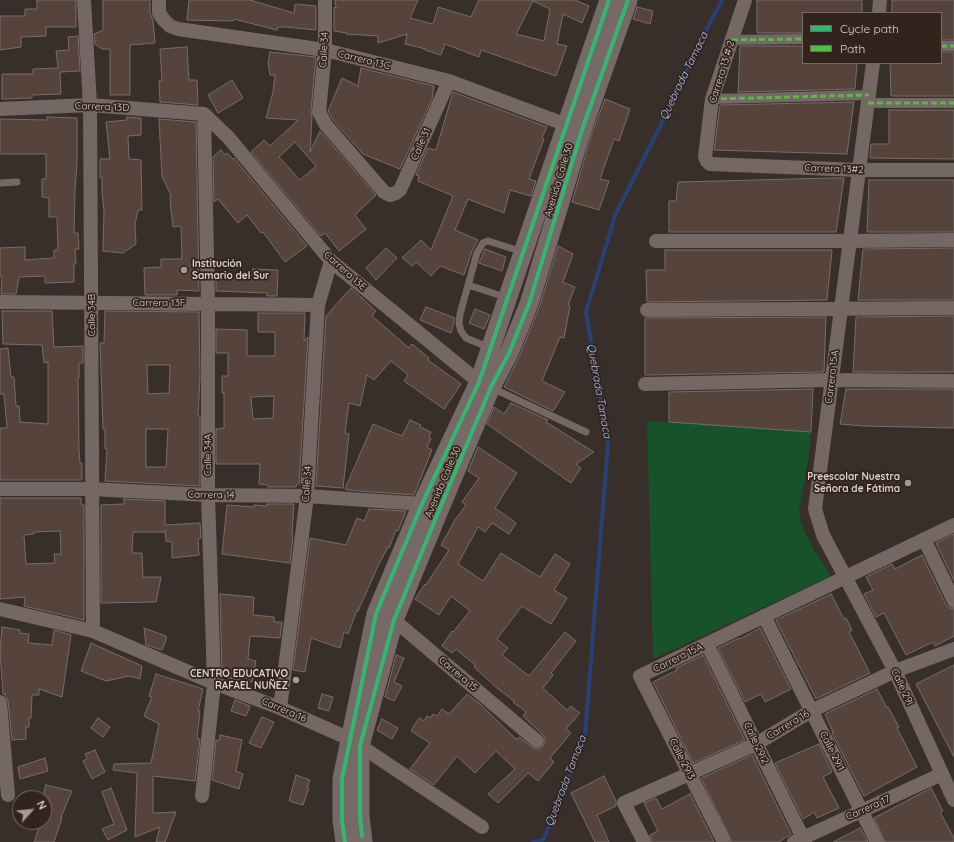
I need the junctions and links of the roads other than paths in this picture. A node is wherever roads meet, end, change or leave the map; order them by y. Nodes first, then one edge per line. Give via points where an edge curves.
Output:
1 (84, 0) edge
2 (325, 0) edge
3 (628, 0) edge
4 (745, 0) edge
5 (880, 0) edge
6 (605, 1) edge
7 (159, 6) edge
8 (879, 12) edge
9 (802, 39) edge
10 (732, 40) junction
11 (942, 46) edge
12 (954, 46) edge
13 (325, 50) junction
14 (873, 64) edge
15 (449, 81) junction
16 (712, 99) junction
17 (868, 99) junction
18 (954, 103) edge
19 (90, 105) junction
20 (0, 109) edge
21 (204, 114) junction
22 (567, 125) junction
23 (714, 164) joint
24 (858, 170) junction
25 (954, 170) edge
26 (17, 182) dead end
27 (0, 183) edge
28 (384, 192) joint
29 (954, 240) edge
30 (656, 241) dead end
31 (849, 241) junction
32 (524, 252) junction
33 (331, 261) junction
34 (468, 285) junction
35 (508, 298) junction
36 (0, 302) edge
37 (92, 303) junction
38 (208, 303) junction
39 (318, 305) junction
40 (954, 308) edge
41 (647, 310) dead end
42 (840, 310) junction
43 (490, 348) junction
44 (831, 380) junction
45 (954, 381) edge
46 (485, 384) junction
47 (645, 384) dead end
48 (586, 432) dead end
49 (0, 489) edge
50 (91, 490) junction
51 (208, 495) junction
52 (307, 496) junction
53 (422, 504) junction
54 (954, 524) edge
55 (924, 538) junction
56 (845, 577) junction
57 (954, 601) edge
58 (0, 609) edge
59 (376, 614) junction
60 (764, 616) junction
61 (394, 620) junction
62 (93, 631) junction
63 (707, 644) junction
64 (954, 649) edge
65 (894, 671) junction
66 (640, 676) joint
67 (214, 683) junction
68 (0, 702) edge
69 (280, 708) junction
70 (811, 710) junction
71 (537, 741) dead end
72 (355, 742) junction
73 (756, 744) junction
74 (689, 774) junction
75 (942, 774) junction
76 (8, 795) dead end
77 (202, 796) dead end
78 (954, 800) edge
79 (862, 811) junction
80 (482, 827) dead end
81 (800, 841) edge
82 (345, 842) edge
83 (363, 842) edge
84 (644, 842) edge
85 (724, 842) edge
86 (877, 842) edge

1 - 19 street, Calle 34B
2 - 13 street, Calle 34
3 - 46 main road, Avenida Calle 30 via 582,130 528,304 509,354
4 - 10 street, Carrera 13 # 2
5 - 8 street
6 - 22 main road, Avenida Calle 30
7 - 13 street, Carrera 13C via 170,26 178,29
9 - 10 street
10 - 16 street, Carrera 13 # 2
11 - 12 street
13 - 15 street, Carrera 13C
13 - 28 street, Calle 34 via 319,112 326,125
14 - 17 street
15 - 22 street, Carrera 13C
15 - 28 street, Calle 31 via 400,190 390,195
16 - 17 street
16 - 23 street, Carrera 13 # 2 via 705,157 710,164
17 - 18 street
17 - 24 street
19 - 20 street, Carrera 13D
19 - 21 street, Carrera 13D
19 - 37 street, Calle 34B
21 - 33 street, Carrera 13E via 228,137
21 - 38 street, Calle 34A
22 - 32 main road, Avenida Calle 30
23 - 24 street, Carrera 13#2
24 - 25 street, Carrera 13#2
24 - 31 street, Carrera 15A
26 - 27 lane
29 - 31 street
30 - 31 street
31 - 42 street, Carrera 15A
32 - 34 lane via 488,241 483,243 477,253
32 - 35 main road, Avenida Calle 30
33 - 39 street, Calle 34
33 - 46 street, Carrera 13E
34 - 35 lane
34 - 43 lane via 460,314 461,331 466,338
35 - 43 main road, Avenida Calle 30
36 - 37 street, Carrera 13F
37 - 38 street, Carrera 13F
37 - 50 street, Calle 34B
38 - 39 street, Carrera 13F
38 - 51 street, Calle 34A
39 - 52 street, Calle 34
40 - 42 street
41 - 42 street
42 - 44 street, Carrera 15A
43 - 46 main road, Avenida Calle 30
44 - 45 street
44 - 47 street
44 - 56 street, Carrera 15A via 815,509 823,535
46 - 48 lane
46 - 53 main road, Avenida Calle 30
46 - 61 main road, Avenida Calle 30 via 440,508
49 - 50 street, Carrera 14
50 - 51 street, Carrera 14
50 - 62 street, Calle 34B
51 - 52 street, Carrera 14
51 - 67 street, Calle 34A
52 - 53 street, Carrera 14
52 - 69 street, Calle 34
53 - 59 main road, Avenida Calle 30
54 - 55 street, Carrera 15A
55 - 56 street, Carrera 15A
55 - 57 street
56 - 60 street, Carrera 15A
56 - 65 street, Calle 29I
58 - 62 street, Carrera 16
59 - 61 street, Carrera 15
59 - 72 main road, Avenida Calle 30
60 - 63 street, Carrera 15A
60 - 70 street, Calle 29I1
61 - 71 street, Carrera 15
61 - 72 main road, Avenida Calle 30
62 - 67 street, Carrera 16
63 - 66 street, Carrera 15A
63 - 73 street, Calle 29I2
64 - 65 street, Carrera 16
65 - 70 street, Carrera 16
65 - 75 street, Calle 29I
66 - 74 street, Calle 29I3
67 - 69 street, Carrera 16
67 - 77 street, Calle 34A
68 - 76 street
69 - 72 street, Carrera 16
70 - 73 street, Carrera 16
70 - 79 street, Calle 29I1
72 - 80 street, Carrera 16
72 - 82 main road, Avenida Calle 30 via 342,779
72 - 83 main road, Avenida Calle 30
73 - 74 street, Carrera 16
73 - 81 street, Calle 29I2
74 - 84 street, Carrera 16 via 624,803
74 - 85 street, Calle 29I3
75 - 78 street, Calle 29I
75 - 79 street, Carrera 17
79 - 81 street, Carrera 17
79 - 86 street, Calle 29I1

